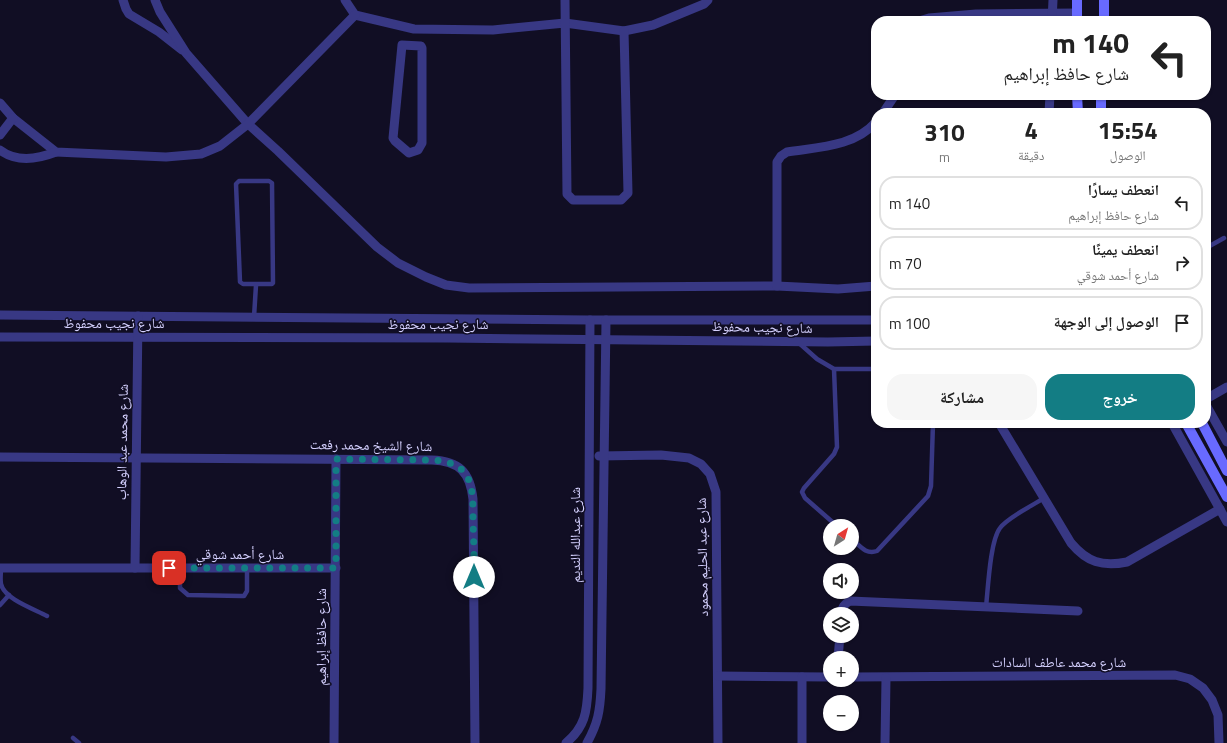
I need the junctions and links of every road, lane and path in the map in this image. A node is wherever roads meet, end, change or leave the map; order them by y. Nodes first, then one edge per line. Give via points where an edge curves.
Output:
1 (123, 0) edge
2 (155, 0) edge
3 (345, 0) edge
4 (565, 0) edge
5 (708, 0) edge
6 (1053, 0) edge
7 (1077, 0) edge
8 (1104, 0) edge
9 (355, 15) junction
10 (952, 16) edge
11 (1027, 16) edge
12 (1053, 16) edge
13 (1077, 16) edge
14 (1104, 16) edge
15 (565, 23) junction
16 (414, 29) junction
17 (624, 31) junction
18 (412, 45) junction
19 (186, 53) junction
20 (0, 103) edge
21 (13, 118) junction
22 (248, 124) junction
23 (871, 127) edge
24 (0, 136) edge
25 (0, 150) edge
26 (56, 152) junction
27 (1224, 238) dead end
28 (1211, 245) edge
29 (256, 285) junction
30 (777, 286) junction
31 (871, 286) edge
32 (0, 315) edge
33 (138, 316) junction
34 (254, 317) junction
35 (590, 320) junction
36 (606, 320) junction
37 (871, 320) edge
38 (0, 337) edge
39 (138, 337) junction
40 (590, 340) junction
41 (606, 340) junction
42 (798, 341) junction
43 (871, 341) edge
44 (834, 369) junction
45 (871, 369) edge
46 (1227, 387) edge
47 (1211, 395) edge
48 (1211, 414) edge
49 (933, 428) edge
50 (1001, 428) edge
51 (1175, 428) edge
52 (1189, 428) edge
53 (1205, 428) edge
54 (1227, 442) edge
55 (590, 456) junction
56 (604, 456) junction
57 (0, 457) edge
58 (136, 457) junction
59 (336, 459) junction
60 (1227, 471) edge
61 (1227, 497) edge
62 (1044, 498) junction
63 (1220, 509) junction
64 (829, 519) edge
65 (1227, 522) edge
66 (859, 545) edge
67 (0, 568) edge
68 (135, 568) junction
69 (180, 568) junction
70 (247, 568) junction
71 (336, 568) junction
72 (8, 595) junction
73 (0, 606) edge
74 (843, 607) edge
75 (986, 607) junction
76 (1078, 612) dead end
77 (46, 616) dead end
78 (718, 676) junction
79 (802, 677) junction
80 (823, 677) edge
81 (859, 677) edge
82 (886, 678) junction
83 (73, 738) dead end
84 (79, 743) edge
85 (334, 743) edge
86 (475, 743) edge
87 (566, 743) edge
88 (588, 743) edge
89 (718, 743) edge
90 (802, 743) edge
91 (885, 743) edge
92 (1219, 743) edge

1 - 19 street via 130,14
2 - 19 street
3 - 9 street
4 - 15 street
5 - 17 street via 653,25
6 - 12 street
7 - 13 street
8 - 14 street
9 - 16 street
9 - 22 street
10 - 11 street
15 - 16 street via 493,30
15 - 17 street
15 - 17 street via 567,194 576,201 621,200 628,193
16 - 18 street
18 - 18 street via 401,47 393,138 409,153 418,150 422,142 422,48
19 - 22 street
20 - 21 street
21 - 24 street
21 - 26 street
22 - 26 street via 220,146 202,154 166,157
22 - 30 street via 377,247 398,263 446,285 469,288
23 - 30 street via 837,145 787,152 777,162
25 - 26 street via 21,159
27 - 28 lane
29 - 29 lane via 273,283 272,183 239,181 236,184 240,282
29 - 34 lane
30 - 31 street via 838,289
32 - 33 street, شارع نجيب محفوظ
33 - 34 street, شارع نجيب محفوظ
33 - 39 street, شارع محمد عبد الوهاب
34 - 35 street, شارع نجيب محفوظ
35 - 36 street, شارع نجيب محفوظ
35 - 40 street, شارع عبدالله النديم
36 - 37 street, شارع نجيب محفوظ
36 - 41 street, شارع عبدالله النديم
38 - 39 street, شارع نجيب محفوظ
39 - 40 street, شارع نجيب محفوظ
39 - 58 street, شارع محمد عبد الوهاب
40 - 41 street, شارع نجيب محفوظ
40 - 55 street, شارع عبدالله النديم
41 - 42 street, شارع نجيب محفوظ
41 - 56 street, شارع عبدالله النديم
42 - 43 street, شارع نجيب محفوظ
42 - 44 lane via 806,351
44 - 45 lane
44 - 64 lane via 837,446 834,454 802,492 805,498
46 - 47 street
48 - 54 street
49 - 66 lane via 931,486 926,500 877,551 866,551
50 - 62 street
51 - 63 street
52 - 61 street
53 - 60 street
55 - 56 street, شارع عبد الحليم محمود
55 - 87 street, شارع عبدالله النديم via 587,705 584,722 575,736
56 - 78 street, شارع عبد الحليم محمود via 661,455 689,458 701,464 710,474 716,492
56 - 88 street, شارع عبدالله النديم via 600,709 596,727
57 - 58 street, شارع الشيخ محمد رفعت
58 - 59 street, شارع الشيخ محمد رفعت
58 - 68 street, شارع محمد عبد الوهاب
59 - 71 street, شارع حافظ إبراهيم
59 - 86 street, شارع الشيخ محمد رفعت via 445,461 457,465 466,474 472,486
62 - 63 street via 1071,543 1090,560 1102,564 1127,562
62 - 75 lane via 1000,528 994,540
63 - 65 street
67 - 68 street, شارع أحمد شوقي
67 - 72 lane via 1,585
68 - 69 street, شارع أحمد شوقي
69 - 70 street, شارع أحمد شوقي
69 - 70 lane via 180,588 188,595 241,596 247,591
70 - 71 street, شارع أحمد شوقي
71 - 85 street, شارع حافظ إبراهيم
72 - 73 lane
72 - 77 lane
74 - 75 street via 850,601
75 - 76 street
78 - 79 street
78 - 89 street, شارع عبد الحليم محمود
79 - 80 street
79 - 90 street
81 - 82 street, شارع محمد عاطف السادات
82 - 91 street
82 - 92 street, شارع محمد عاطف السادات via 1175,675 1190,679 1203,688 1212,700 1218,715
83 - 84 lane

